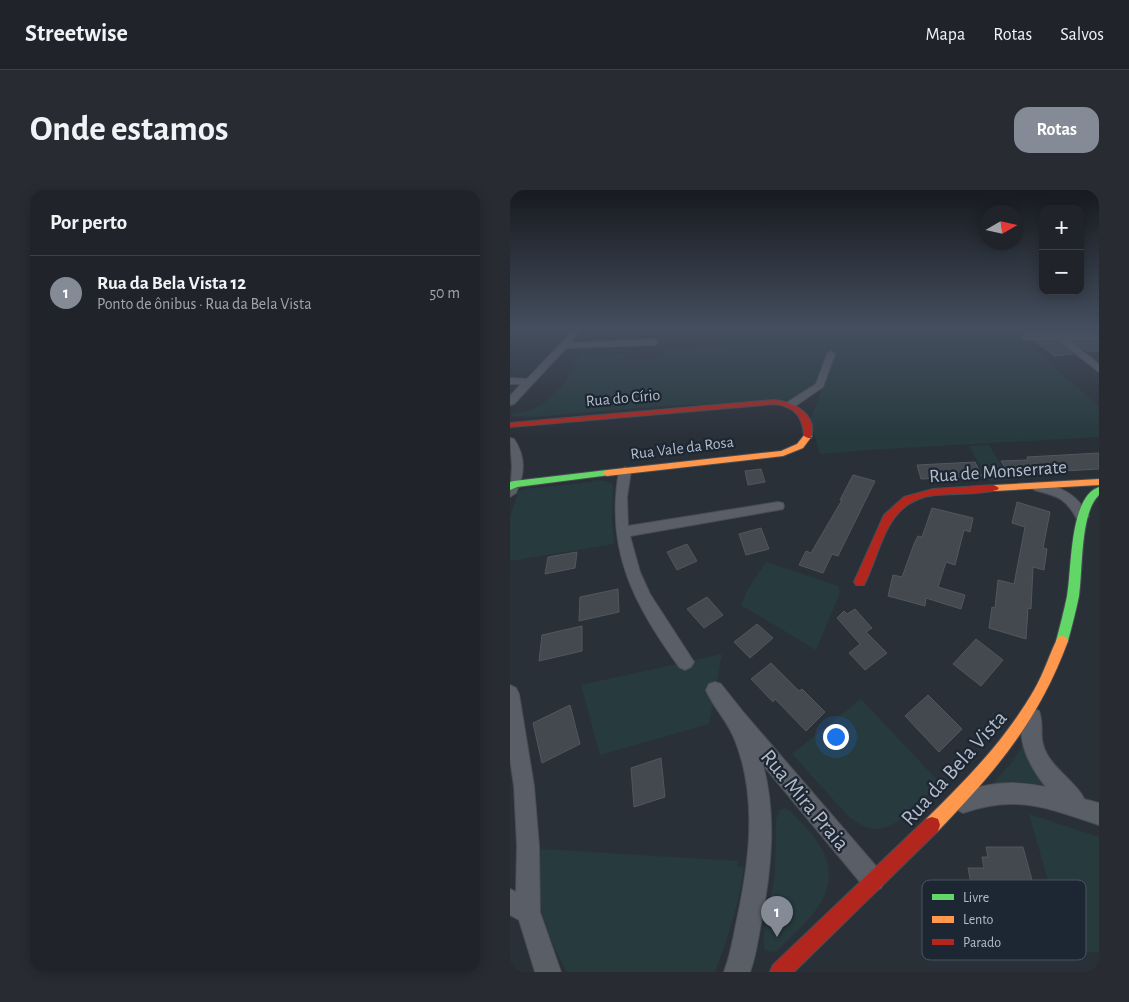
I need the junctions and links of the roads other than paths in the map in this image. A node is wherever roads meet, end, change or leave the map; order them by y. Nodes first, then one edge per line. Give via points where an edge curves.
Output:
1 (546, 364) edge
2 (828, 364) edge
3 (510, 381) edge
4 (530, 382) junction
5 (510, 402) edge
6 (790, 405) junction
7 (510, 426) edge
8 (510, 441) edge
9 (625, 471) junction
10 (1099, 482) edge
11 (1034, 486) junction
12 (512, 488) edge
13 (1099, 490) edge
14 (778, 506) dead end
15 (1082, 516) junction
16 (623, 532) junction
17 (860, 582) dead end
18 (685, 662) dead end
19 (715, 690) dead end
20 (510, 694) edge
21 (1036, 703) junction
22 (737, 720) junction
23 (1097, 814) edge
24 (941, 816) junction
25 (873, 880) junction
26 (519, 906) edge
27 (548, 972) edge
28 (737, 972) edge
29 (780, 972) edge

1 - 4 street
2 - 6 street via 820,385
3 - 4 street
4 - 5 street
6 - 7 street, Rua do Círio via 760,402
6 - 9 street, Rua Vale da Rosa via 798,408 805,417 809,430 809,438 793,450
8 - 12 street via 519,460
9 - 12 street, Rua Vale da Rosa
9 - 16 street via 621,499
10 - 11 street, Rua de Monserrate
11 - 15 street via 1066,495
11 - 17 street, Rua de Monserrate via 933,492 907,499 889,515
13 - 15 street via 1088,500
14 - 16 street
15 - 21 street, Rua da Bela Vista via 1064,636 1053,669
16 - 18 street via 636,584
19 - 22 street, Rua Mira Praia
20 - 26 street via 524,786 528,846
21 - 23 street via 1031,735 1042,765 1061,790
21 - 24 street, Rua da Bela Vista via 1008,744
22 - 25 street, Rua Mira Praia
22 - 28 street, Rua Mira Praia via 749,745 757,775 761,818 752,911
23 - 24 street via 1060,800 1022,792 972,798
24 - 25 street, Rua da Bela Vista
25 - 29 street, Rua da Bela Vista
26 - 27 street

